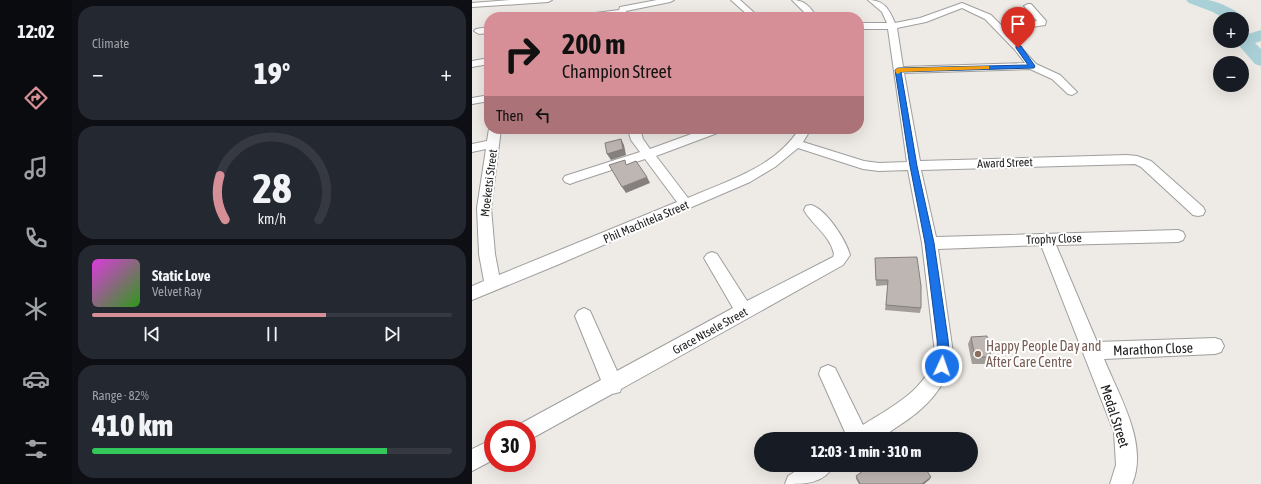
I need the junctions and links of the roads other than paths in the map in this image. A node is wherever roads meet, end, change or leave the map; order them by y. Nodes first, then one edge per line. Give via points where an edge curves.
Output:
1 (548, 0) edge
2 (623, 0) edge
3 (670, 0) edge
4 (735, 0) edge
5 (796, 0) edge
6 (872, 0) edge
7 (964, 3) edge
8 (472, 6) edge
9 (1028, 6) dead end
10 (623, 12) edge
11 (627, 12) edge
12 (749, 12) edge
13 (809, 12) edge
14 (864, 26) edge
15 (892, 26) junction
16 (999, 29) junction
17 (484, 30) edge
18 (479, 31) dead end
19 (484, 62) edge
20 (472, 64) edge
21 (1032, 66) junction
22 (898, 70) junction
23 (1072, 92) dead end
24 (484, 99) edge
25 (472, 101) edge
26 (635, 134) edge
27 (702, 134) edge
28 (801, 134) edge
29 (494, 136) edge
30 (795, 143) junction
31 (472, 148) edge
32 (648, 154) junction
33 (914, 166) junction
34 (570, 179) dead end
35 (686, 205) junction
36 (478, 210) edge
37 (811, 210) dead end
38 (1198, 211) dead end
39 (1178, 236) dead end
40 (1046, 238) junction
41 (930, 243) junction
42 (712, 258) dead end
43 (493, 284) junction
44 (472, 293) edge
45 (744, 312) junction
46 (584, 316) dead end
47 (1215, 346) dead end
48 (1091, 351) junction
49 (828, 374) dead end
50 (613, 385) junction
51 (536, 426) edge
52 (857, 432) edge
53 (870, 432) edge
54 (484, 454) edge
55 (472, 460) edge
56 (813, 472) edge
57 (796, 484) edge
58 (1121, 484) edge

1 - 8 street via 527,6
2 - 10 street
3 - 11 street
4 - 12 street
5 - 13 street
6 - 15 street via 886,11
7 - 15 street via 920,21
7 - 16 street via 988,17
9 - 16 street via 1042,23
14 - 15 street
15 - 22 street
16 - 21 street
17 - 18 street
19 - 20 street
21 - 22 street
21 - 23 street via 1056,77
22 - 33 street
24 - 25 street
26 - 32 street
27 - 32 street
28 - 30 street, Phil Machitela Street
29 - 31 street
29 - 36 street, Moeketsi Street
30 - 33 street, Award Street via 871,167
30 - 35 street, Phil Machitela Street via 757,173
32 - 34 street
32 - 35 street
33 - 38 street, Award Street via 1137,160 1146,164
33 - 41 street
35 - 43 street, Phil Machitela Street
36 - 43 street, Moeketsi Street
37 - 45 street, Grace Ntsele Street via 837,240 842,255 827,268
39 - 40 street, Trophy Close
40 - 41 street, Trophy Close
40 - 48 street, Medal Street
41 - 53 street via 944,353 942,366 928,389
42 - 45 street
43 - 44 street, Phil Machitela Street
45 - 50 street, Grace Ntsele Street
46 - 50 street
47 - 48 street, Marathon Close
48 - 58 street, Medal Street via 1124,432 1128,456 1126,474
49 - 52 street
50 - 51 street, Grace Ntsele Street
54 - 55 street
56 - 57 street

